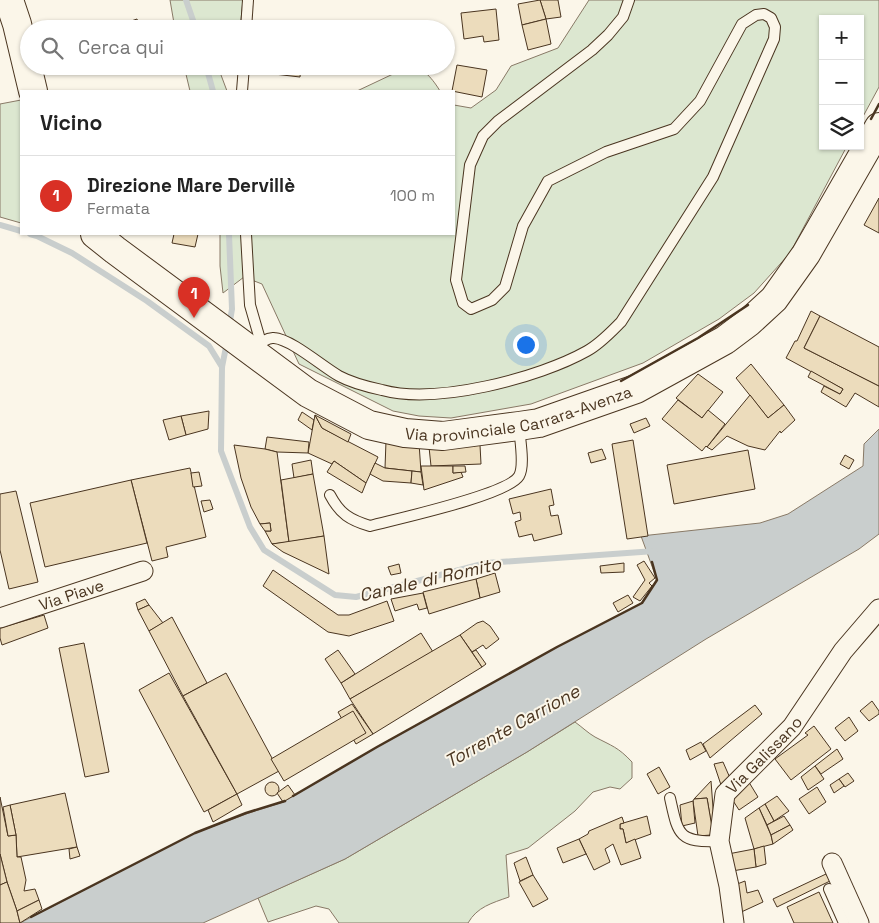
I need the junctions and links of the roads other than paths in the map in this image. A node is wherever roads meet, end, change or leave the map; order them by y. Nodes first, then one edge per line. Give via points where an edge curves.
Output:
1 (9, 0) edge
2 (248, 0) edge
3 (628, 0) edge
4 (247, 20) edge
5 (20, 37) edge
6 (29, 75) edge
7 (243, 75) edge
8 (33, 90) edge
9 (242, 90) edge
10 (879, 127) edge
11 (96, 235) edge
12 (246, 235) edge
13 (252, 347) junction
14 (519, 426) junction
15 (330, 495) dead end
16 (143, 571) dead end
17 (879, 609) edge
18 (0, 618) edge
19 (670, 798) dead end
20 (719, 841) junction
21 (832, 863) dead end
22 (829, 889) dead end
23 (734, 923) edge
24 (844, 923) edge
25 (859, 923) edge

1 - 5 main road
2 - 4 lane
3 - 13 lane via 623,18 608,35 516,106 483,136 470,165 456,280 463,303 471,310 492,300 505,287 523,226 548,182 606,152 674,129 700,101 742,24 764,14 771,18 775,27 774,39 713,177 621,322 602,341 546,370 518,379 436,394 393,393 362,385 340,376 284,341 272,338
6 - 8 main road
7 - 9 lane
10 - 14 main road, Via provinciale Carrara-Avenza via 806,254 774,299 749,322 725,340 636,389
11 - 13 main road, Via provinciale Carrara-Avenza via 208,319
12 - 13 lane
13 - 14 main road, Via provinciale Carrara-Avenza via 308,393 369,425 405,433 443,436
14 - 15 lane via 522,467 518,477 506,487 482,496 370,526 354,522 340,511
16 - 18 street, Via Piave
17 - 20 street, Via Galissano via 843,651 792,727 725,794
19 - 20 lane via 680,833 704,842
20 - 23 street, Via Galissano
21 - 25 street
22 - 24 lane

